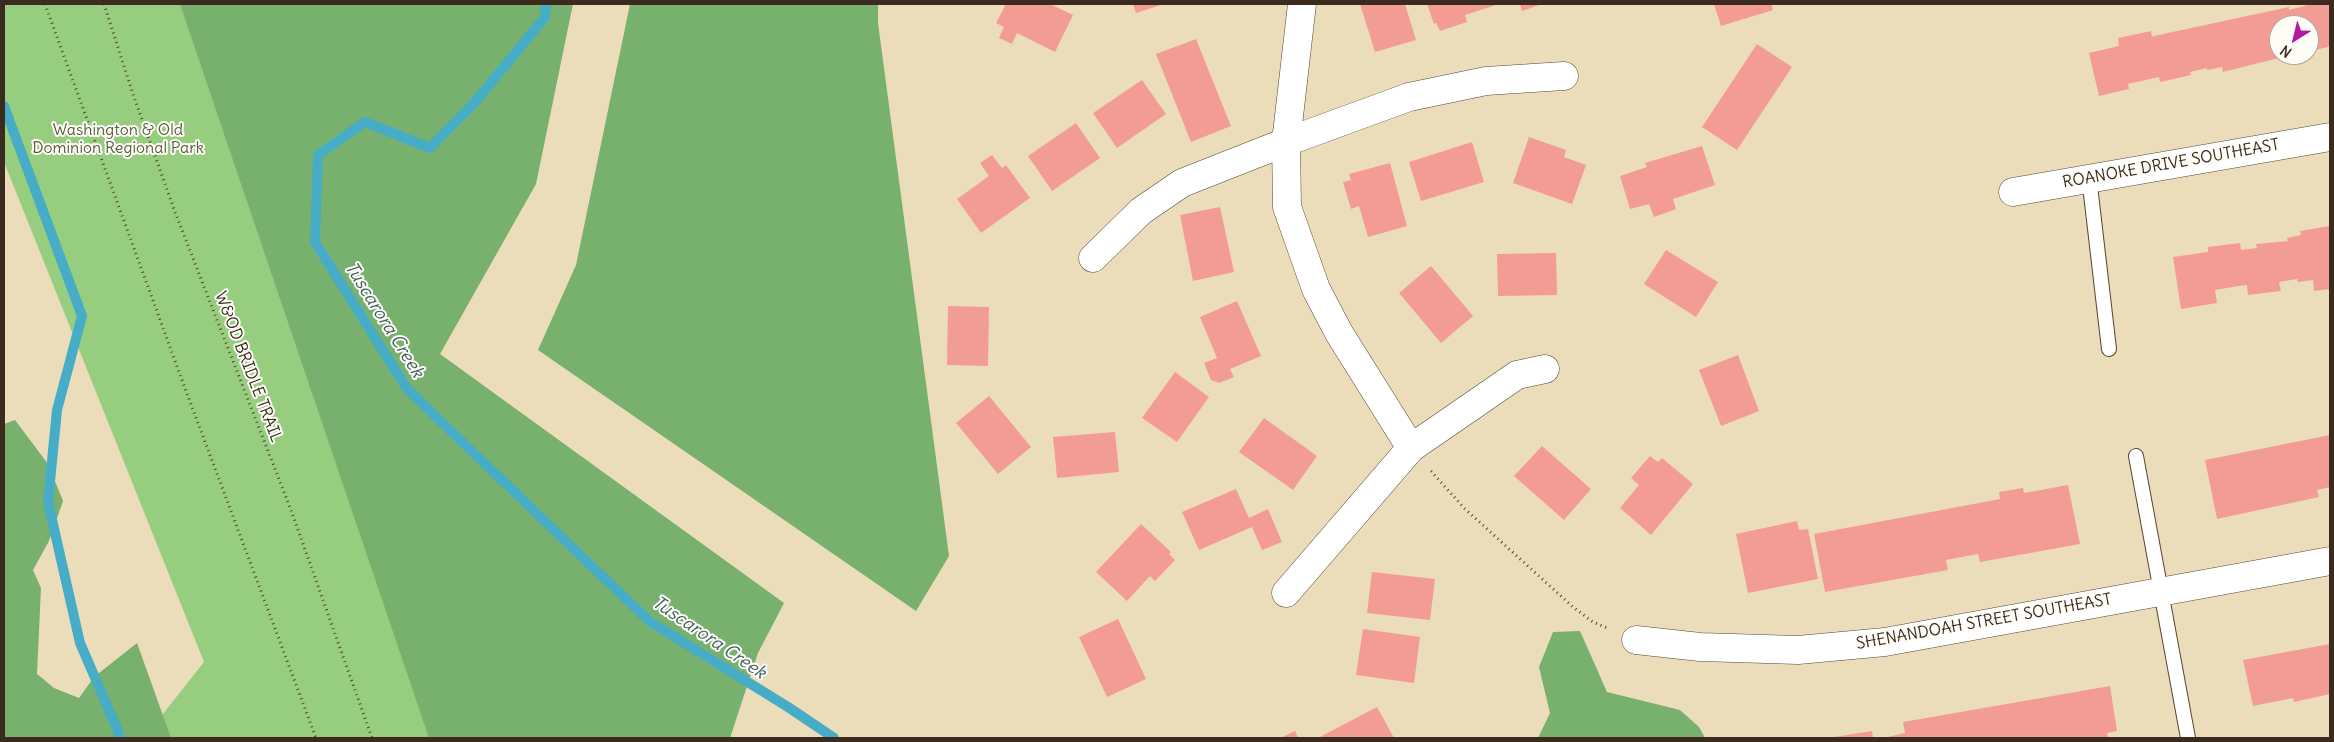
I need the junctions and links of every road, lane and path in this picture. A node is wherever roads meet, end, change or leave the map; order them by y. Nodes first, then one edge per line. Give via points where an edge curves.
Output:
1 (45, 4) edge
2 (104, 4) edge
3 (1302, 4) edge
4 (1564, 76) dead end
5 (2330, 137) edge
6 (1286, 142) junction
7 (2089, 178) junction
8 (2013, 192) dead end
9 (1093, 258) dead end
10 (2109, 349) dead end
11 (1545, 369) dead end
12 (1411, 448) junction
13 (2136, 456) dead end
14 (2330, 561) edge
15 (2162, 591) junction
16 (1286, 593) dead end
17 (1636, 640) joint
18 (316, 738) edge
19 (372, 738) edge
20 (2188, 738) edge

1 - 18 path
2 - 19 path, W&OD BRIDLE TRAIL via 176,212 290,510
3 - 6 street
4 - 6 street via 1486,81 1409,97
5 - 7 street, ROANOKE DRIVE SOUTHEAST
6 - 9 street via 1182,183 1141,211
6 - 12 street via 1287,208 1316,289 1339,333
7 - 8 street, ROANOKE DRIVE SOUTHEAST
7 - 10 lane
11 - 12 street via 1517,375
12 - 16 street
12 - 17 path via 1464,508 1573,606 1593,622
13 - 15 lane
14 - 15 street, SHENANDOAH STREET SOUTHEAST
15 - 17 street, SHENANDOAH STREET SOUTHEAST via 1885,642 1808,650 1700,647
15 - 20 lane

